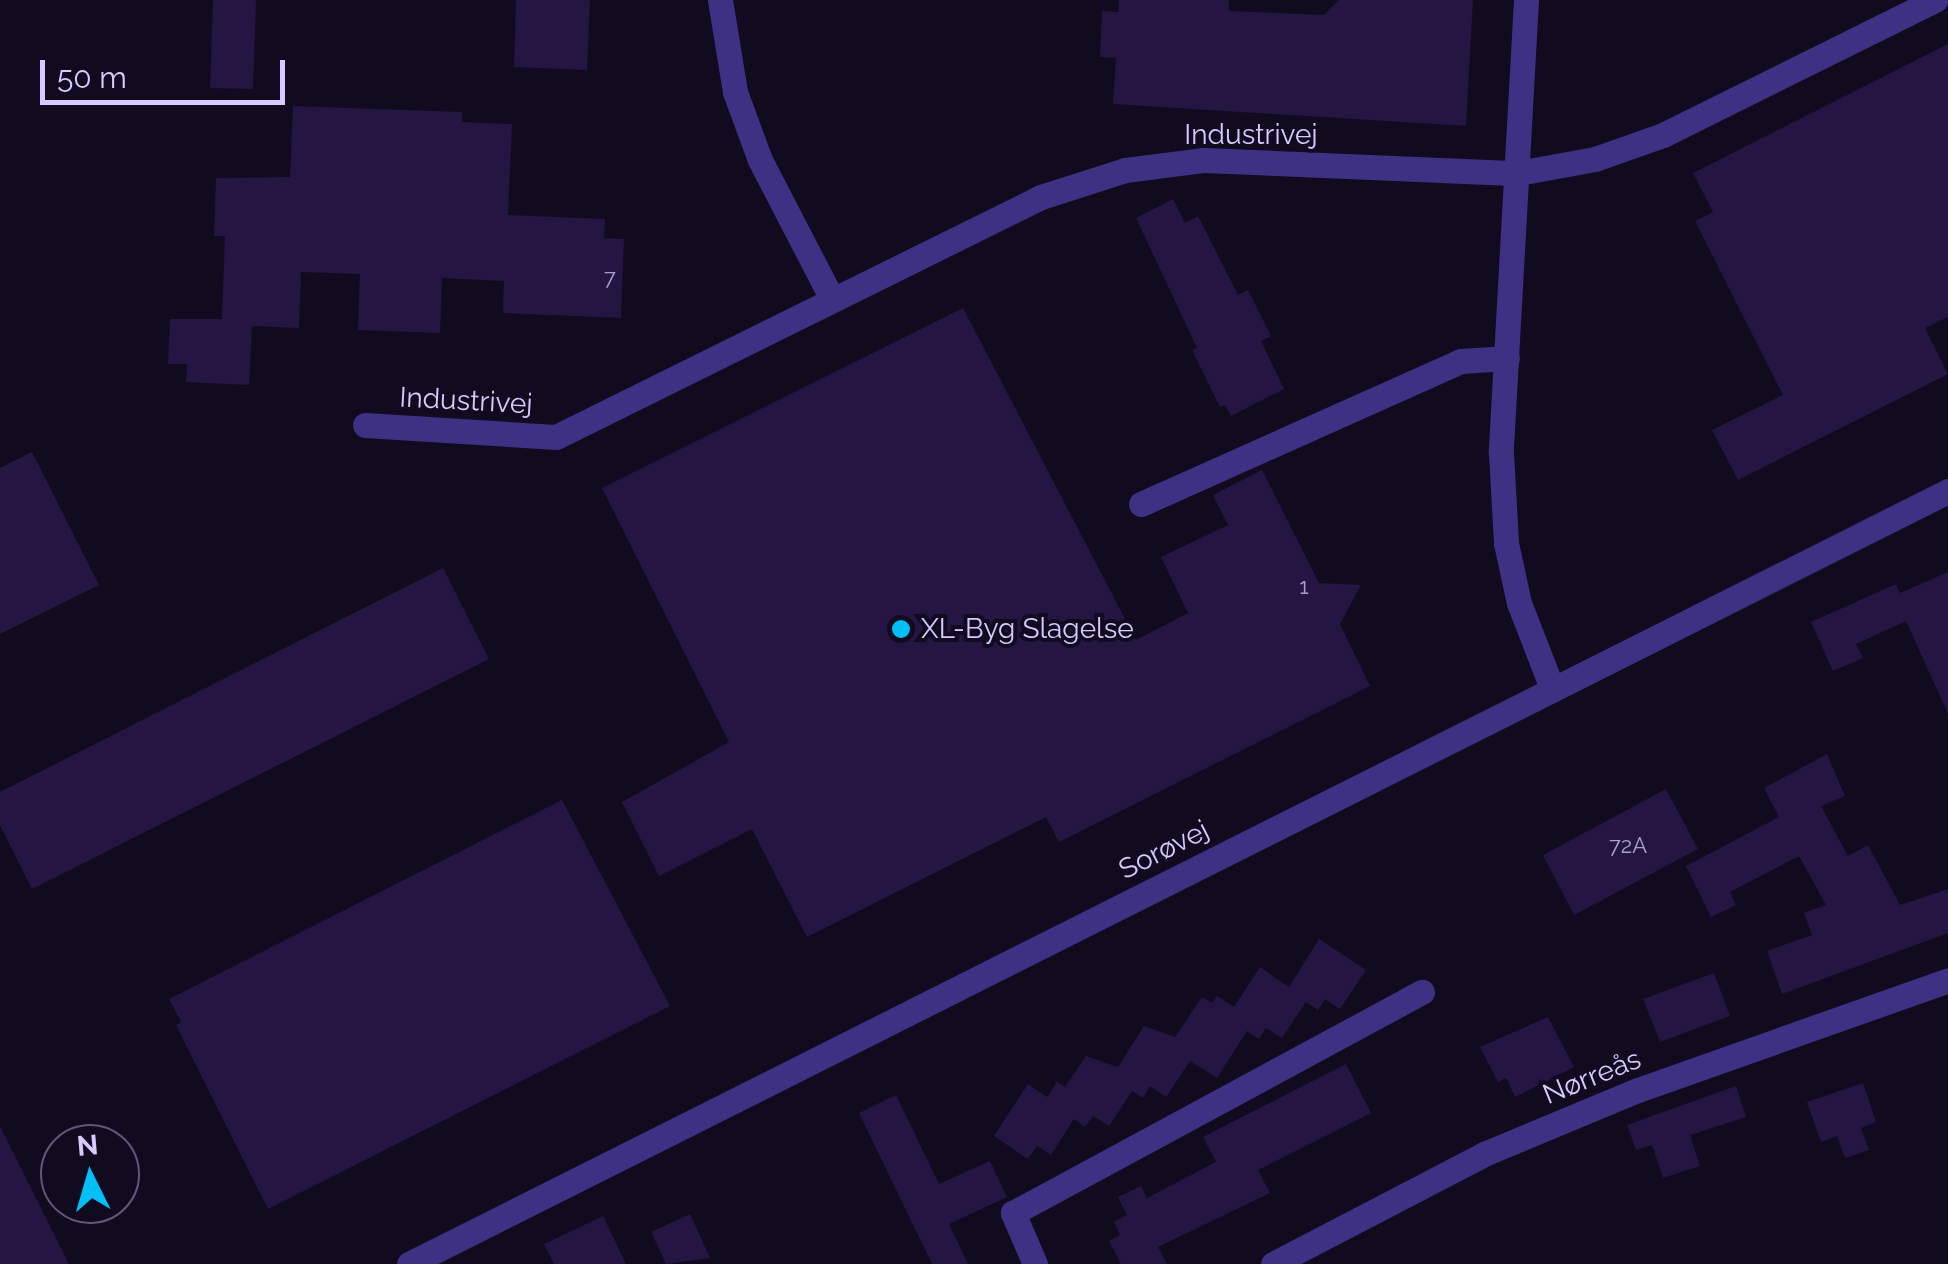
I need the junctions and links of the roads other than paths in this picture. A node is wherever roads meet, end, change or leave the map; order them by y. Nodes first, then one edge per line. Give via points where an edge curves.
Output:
1 (720, 0) edge
2 (1526, 0) edge
3 (1935, 0) edge
4 (1518, 174) junction
5 (831, 298) junction
6 (1507, 358) junction
7 (364, 425) dead end
8 (1948, 491) edge
9 (1141, 504) dead end
10 (1552, 688) junction
11 (1948, 980) edge
12 (1422, 992) dead end
13 (409, 1264) edge
14 (1036, 1264) edge
15 (1273, 1264) edge

1 - 5 street via 735,92 760,160
2 - 4 street
3 - 4 street, Industrivej via 1663,135 1595,159
4 - 5 street, Industrivej via 1204,160 1124,170 1041,197
4 - 6 street
5 - 7 street, Industrivej via 556,436
6 - 9 street via 1461,361
6 - 10 street via 1501,453 1506,543 1519,603
8 - 10 street, Sorøvej
10 - 13 street, Sorøvej
11 - 15 street, Nørreås via 1638,1090 1502,1147
12 - 14 street via 1014,1212

